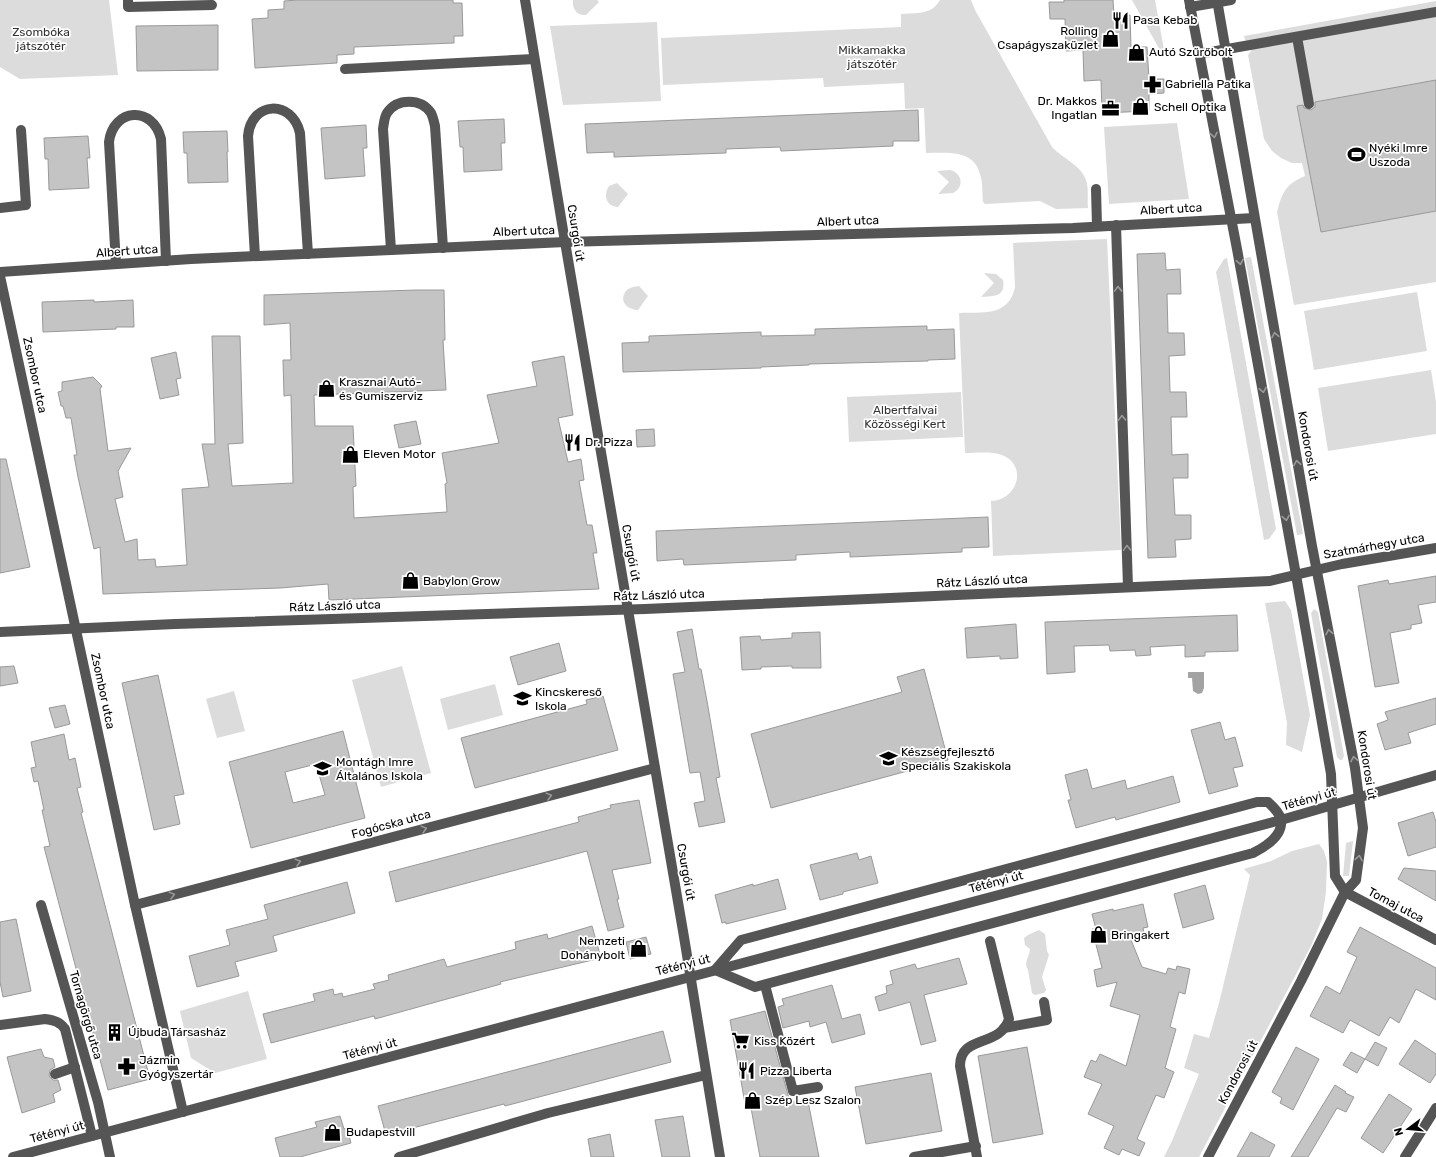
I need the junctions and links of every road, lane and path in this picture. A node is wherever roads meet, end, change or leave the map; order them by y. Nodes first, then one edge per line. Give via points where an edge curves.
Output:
1 (128, 0) edge
2 (525, 0) edge
3 (1231, 0) edge
4 (1217, 1) edge
5 (1189, 4) edge
6 (212, 5) dead end
7 (1436, 12) edge
8 (1297, 37) junction
9 (1225, 50) junction
10 (1199, 54) junction
11 (534, 59) junction
12 (345, 69) dead end
13 (1309, 104) dead end
14 (21, 130) dead end
15 (1096, 190) dead end
16 (0, 208) edge
17 (1254, 218) junction
18 (1231, 219) junction
19 (1116, 225) junction
20 (1097, 226) junction
21 (565, 242) junction
22 (443, 248) junction
23 (391, 250) junction
24 (308, 254) junction
25 (255, 256) junction
26 (166, 261) junction
27 (116, 264) junction
28 (0, 272) edge
29 (0, 276) edge
30 (1436, 548) edge
31 (1317, 569) junction
32 (1296, 575) junction
33 (1128, 587) junction
34 (628, 610) junction
35 (76, 630) junction
36 (0, 632) edge
37 (655, 768) junction
38 (1436, 775) edge
39 (1359, 798) junction
40 (1332, 805) junction
41 (1281, 820) junction
42 (1345, 892) junction
43 (41, 905) dead end
44 (134, 905) junction
45 (1436, 940) edge
46 (990, 941) dead end
47 (715, 970) junction
48 (690, 976) junction
49 (765, 984) junction
50 (1044, 1002) dead end
51 (0, 1025) edge
52 (1004, 1028) junction
53 (75, 1067) junction
54 (55, 1074) dead end
55 (706, 1075) junction
56 (818, 1087) dead end
57 (1436, 1108) edge
58 (183, 1112) junction
59 (104, 1133) junction
60 (92, 1136) junction
61 (976, 1146) junction
62 (13, 1157) edge
63 (110, 1157) edge
64 (399, 1157) edge
65 (720, 1157) edge
66 (914, 1157) edge
67 (977, 1157) edge
68 (1208, 1157) edge
69 (1405, 1157) edge

1 - 6 street via 128,7
2 - 11 street, Csurgói út
3 - 4 street
4 - 5 street
4 - 9 street, Kondorosi út
5 - 10 street
7 - 8 street
8 - 9 street
8 - 13 street
9 - 10 street
9 - 17 street, Kondorosi út
10 -> 18 street
11 - 12 street
11 - 21 street, Csurgói út
14 - 16 street via 26,205
15 - 20 street
17 - 18 street, Albert utca
31 -> 17 street, Kondorosi út
18 - 19 street, Albert utca
18 -> 32 street
19 - 20 street, Albert utca
33 -> 19 street
20 - 21 street, Albert utca
21 - 22 street, Albert utca
21 - 34 street, Csurgói út
22 - 23 street, Albert utca
22 - 23 street via 434,122 432,114 423,105 408,101 392,107 387,113 383,129
23 - 24 street, Albert utca
24 - 25 street, Albert utca
24 - 25 street via 298,125 288,112 272,108 264,110 252,120 248,136
25 - 26 street, Albert utca
26 - 27 street, Albert utca
26 - 27 street via 159,132 149,119 133,115 118,121 110,134 109,142
27 - 28 street, Albert utca
29 - 35 street, Zsombor utca
30 - 31 street, Szatmárhegy utca
31 - 32 street, Rátz László utca
39 -> 31 street, Kondorosi út via 1356,768
32 - 33 street, Rátz László utca via 1270,581
32 - 40 street via 1331,774
33 - 34 street, Rátz László utca
34 - 35 street, Rátz László utca via 182,624
34 - 37 street, Csurgói út
35 - 36 street, Rátz László utca
35 - 44 street, Zsombor utca
44 -> 37 street, Fogócska utca
37 - 48 street, Csurgói út
38 - 39 street, Tétényi út
39 - 40 street, Tétényi út
42 -> 39 street, Kondorosi út via 1356,880 1363,833
40 - 41 street, Tétényi út
40 - 42 street via 1335,876
41 - 47 street, Tétényi út
41 - 47 street via 1268,802 1257,802 741,940
41 - 49 street via 1280,829 1274,839 1253,853
42 - 45 street, Tomaj utca
42 - 68 street, Kondorosi út
43 - 59 street, Tornagörgő utca via 98,1102
44 - 58 street, Zsombor utca
46 - 52 street via 1009,1019
47 - 48 street, Tétényi út
47 - 49 street via 755,987
48 - 55 street, Csurgói út
48 - 58 street, Tétényi út
49 - 56 street via 793,1091
50 - 52 street via 1047,1020
51 - 53 street via 45,1020 58,1022 65,1029
52 - 61 street via 1002,1032 968,1048 961,1055 960,1066
53 - 54 street
53 - 60 street
55 - 64 street via 548,1112
55 - 65 street, Csurgói út
57 - 69 street
58 - 59 street, Tétényi út
59 - 60 street, Tétényi út
59 - 63 street, Tornagörgő utca
60 - 62 street, Tétényi út
61 - 66 street
61 - 67 street

